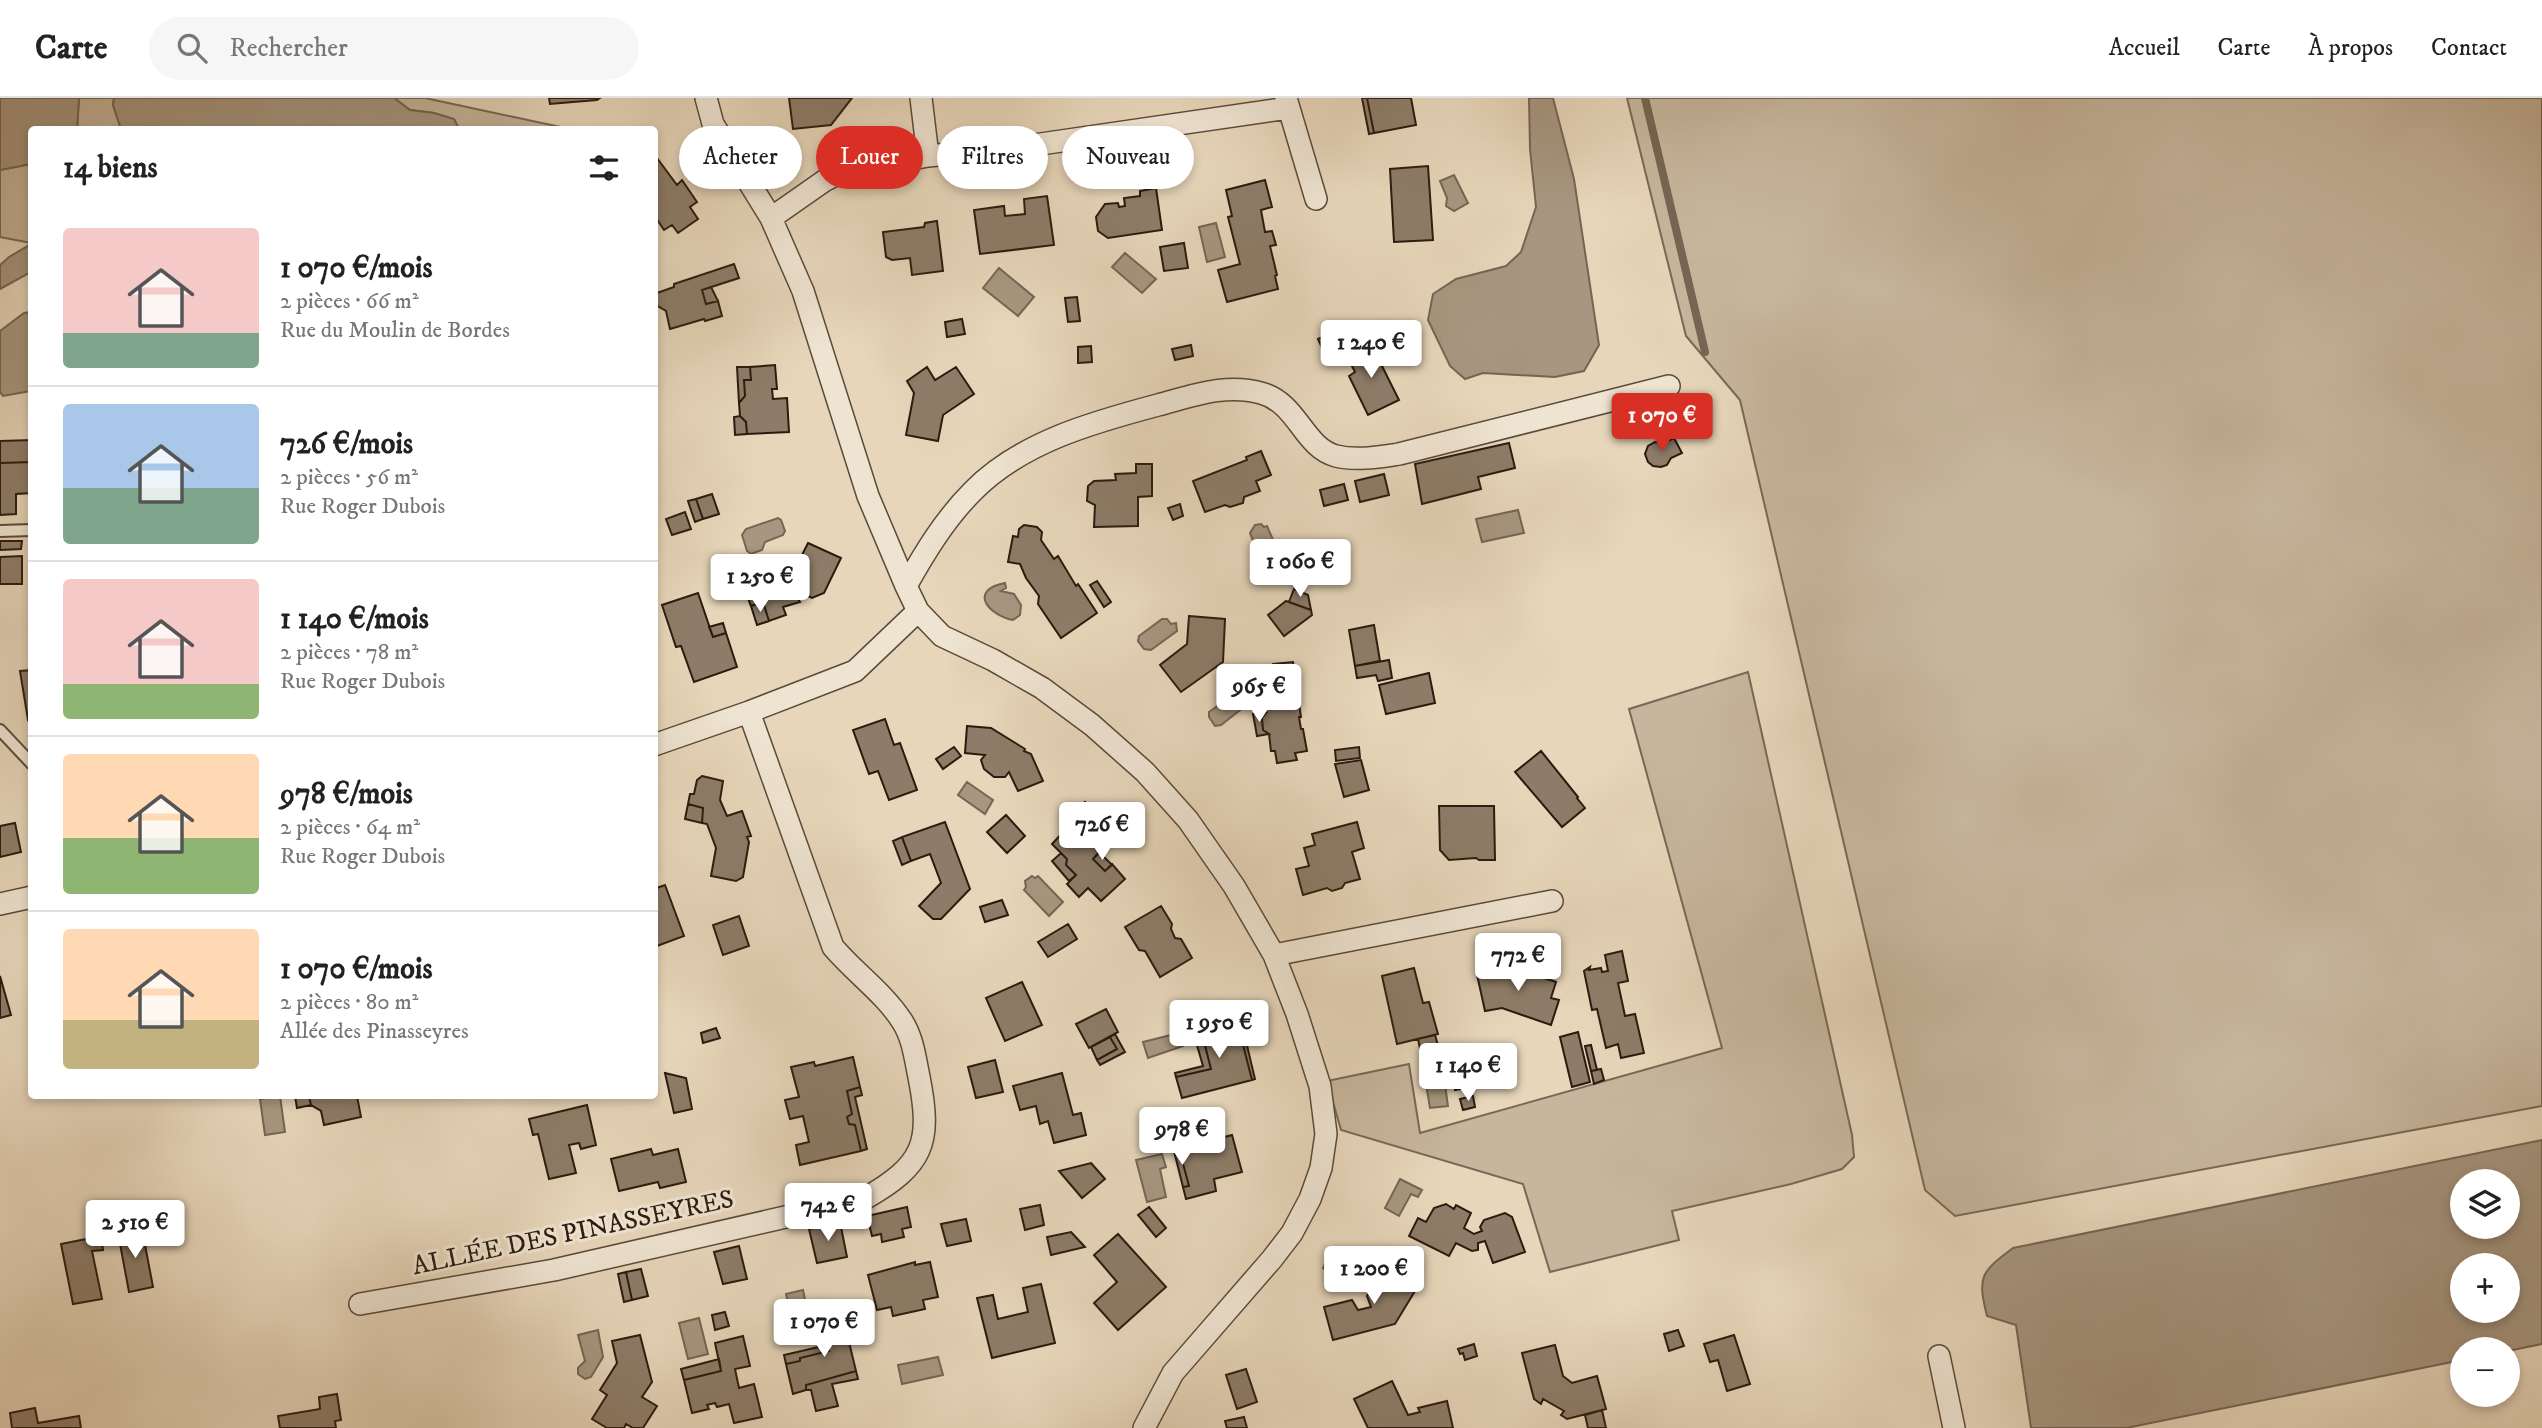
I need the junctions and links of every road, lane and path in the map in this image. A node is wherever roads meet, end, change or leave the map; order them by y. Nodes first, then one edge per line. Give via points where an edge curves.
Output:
1 (706, 98) edge
2 (921, 98) edge
3 (1287, 103) edge
4 (928, 156) junction
5 (1316, 199) dead end
6 (771, 218) junction
7 (1669, 386) dead end
8 (28, 530) edge
9 (0, 531) edge
10 (906, 586) junction
11 (918, 611) junction
12 (749, 712) junction
13 (0, 730) edge
14 (658, 744) edge
15 (28, 760) edge
16 (28, 898) edge
17 (1552, 901) dead end
18 (0, 904) edge
19 (1274, 955) junction
20 (360, 1304) dead end
21 (1939, 1356) dead end
22 (1144, 1428) edge
23 (1954, 1428) edge

1 - 6 street via 713,124
2 - 4 street
3 - 4 street via 1020,147
3 - 5 street
4 - 6 street via 841,172
6 - 10 street via 803,291 868,496
7 - 10 street via 1399,454 1353,458 1318,448 1283,402 1262,393 1217,389 1100,420 1048,440 1004,467 958,507 927,547
8 - 9 lane
10 - 11 street
11 - 12 street via 855,671
11 - 19 street via 942,636 1042,688 1145,772 1188,820
12 - 14 street
12 - 20 street, ALLÉE DES PINASSEYRES via 833,947 889,1003 912,1041 926,1112 924,1138 911,1164 893,1183 864,1199 554,1270
13 - 15 lane
16 - 18 street
17 - 19 street
19 - 22 street via 1320,1086 1326,1135 1321,1168 1292,1233 1173,1373
21 - 23 street

